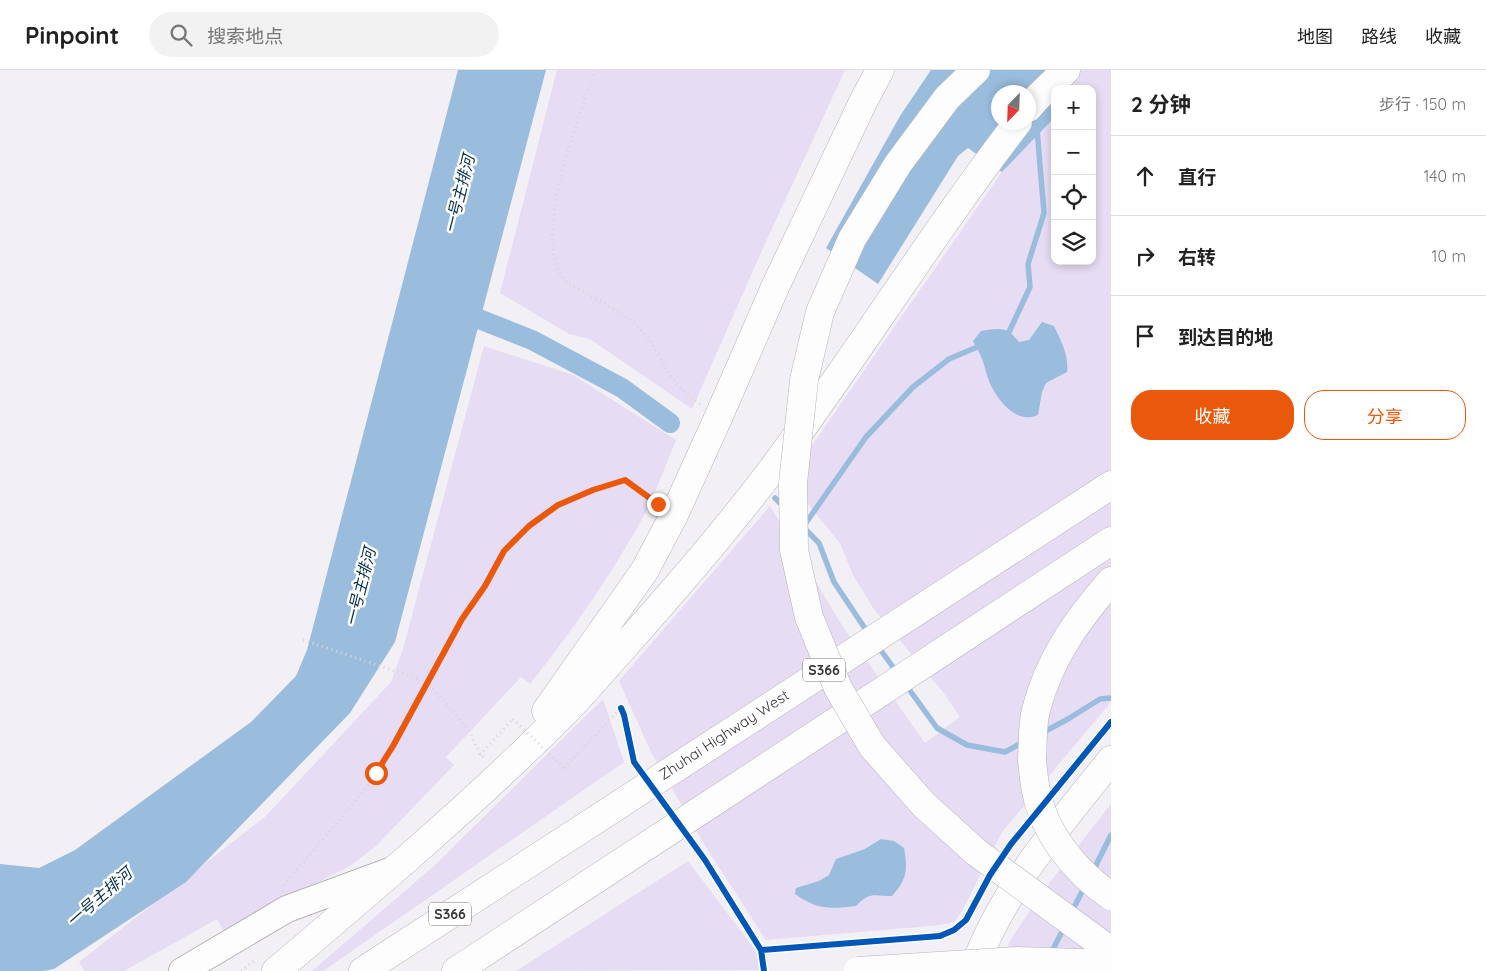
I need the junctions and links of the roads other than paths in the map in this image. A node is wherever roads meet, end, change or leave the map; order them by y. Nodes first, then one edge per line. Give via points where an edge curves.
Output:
1 (880, 70) edge
2 (976, 70) edge
3 (1066, 70) edge
4 (1036, 100) edge
5 (1012, 130) edge
6 (1111, 485) edge
7 (1111, 541) edge
8 (1111, 581) edge
9 (1111, 760) edge
10 (503, 772) junction
11 (396, 869) junction
12 (1111, 896) edge
13 (1111, 951) edge
14 (1111, 964) edge
15 (182, 971) edge
16 (276, 971) edge
17 (363, 971) edge
18 (456, 971) edge
19 (858, 971) edge
20 (973, 971) edge

1 - 10 highway via 776,285 674,515 645,570
2 - 13 highway, bridge via 948,98 898,164 852,239 820,312 804,380 793,483 794,550 809,617 838,688 872,746 924,805 976,852
3 - 4 highway
5 - 10 highway via 770,472 666,600 566,710
6 - 17 highway, Zhuhai Highway West / S366
7 - 18 highway
8 - 12 highway, bridge via 1082,614 1053,660 1035,711 1032,760 1036,792 1046,822 1080,870
9 - 20 highway via 1033,858 1004,903
10 - 11 highway
11 - 15 lane via 286,909
11 - 16 highway
14 - 19 highway, bridge via 1017,961

